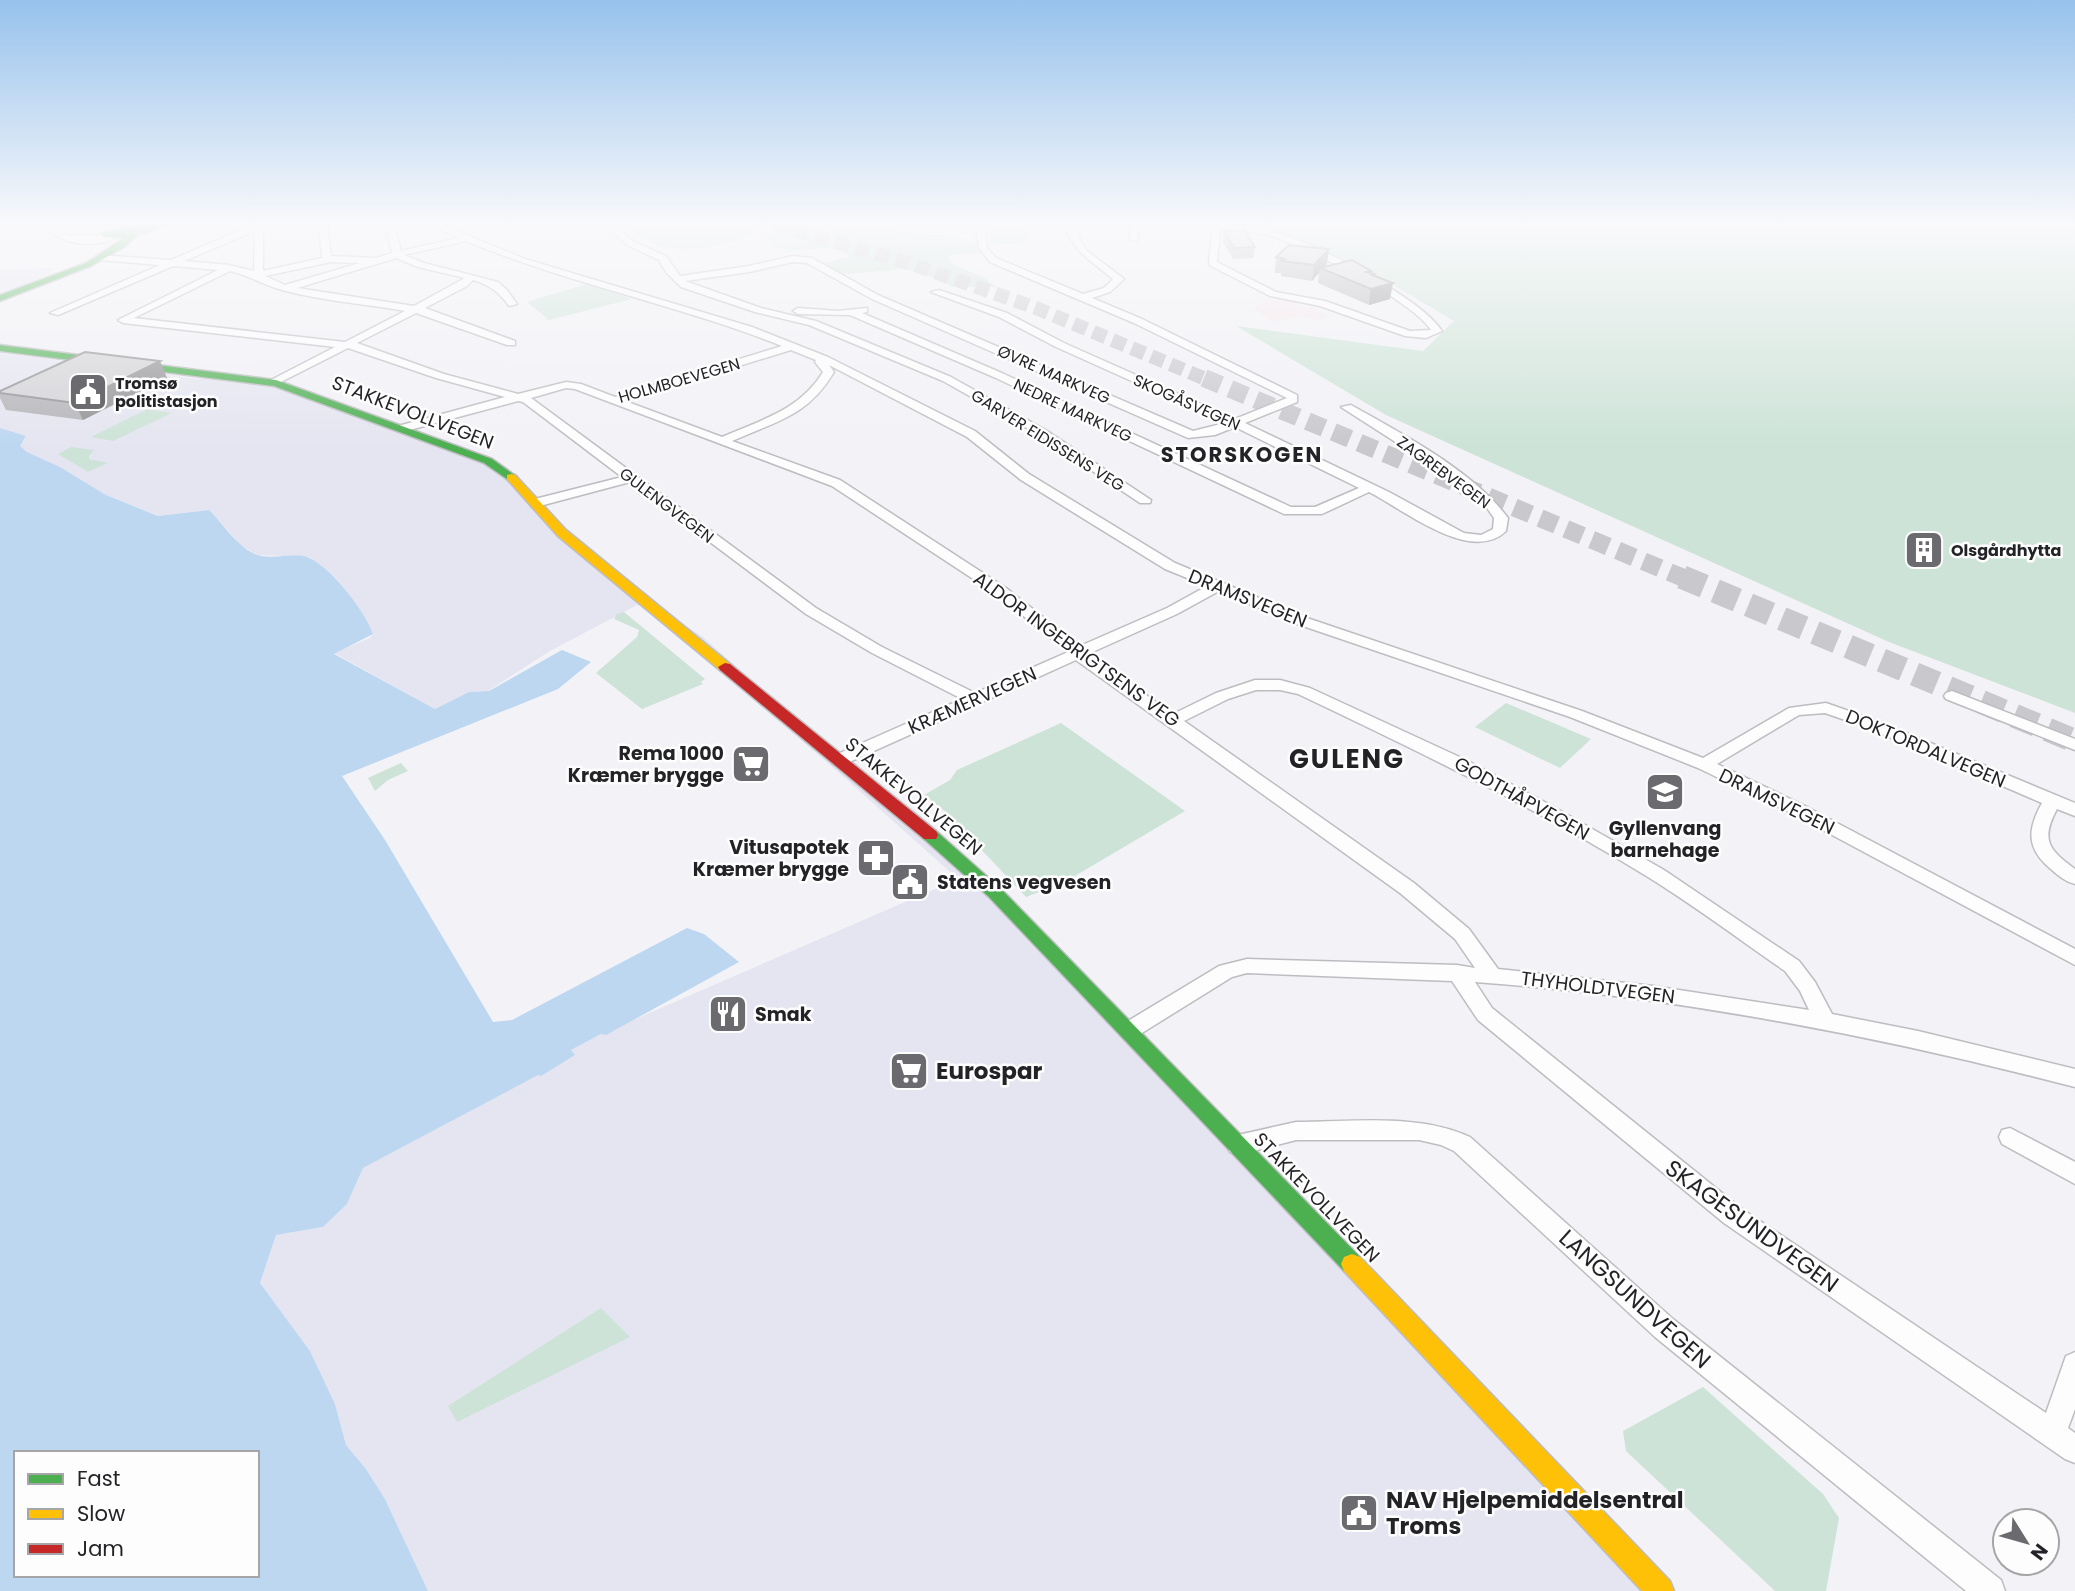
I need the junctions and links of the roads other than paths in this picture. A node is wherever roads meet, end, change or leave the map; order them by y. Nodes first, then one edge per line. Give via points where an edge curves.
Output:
1 (88, 298) edge
2 (167, 298) edge
3 (349, 298) edge
4 (437, 298) edge
5 (508, 298) edge
6 (646, 298) edge
7 (722, 298) edge
8 (880, 298) edge
9 (954, 298) edge
10 (1082, 298) edge
11 (1295, 298) edge
12 (1400, 298) edge
13 (662, 303) junction
14 (512, 304) dead end
15 (891, 304) junction
16 (754, 308) junction
17 (417, 309) junction
18 (55, 313) dead end
19 (853, 313) junction
20 (511, 344) dead end
21 (346, 345) junction
22 (793, 346) junction
23 (0, 348) edge
24 (824, 359) junction
25 (273, 383) junction
26 (517, 397) junction
27 (614, 401) junction
28 (1347, 407) dead end
29 (1236, 423) junction
30 (402, 428) junction
31 (724, 440) junction
32 (632, 478) junction
33 (1368, 488) junction
34 (1145, 500) dead end
35 (536, 503) junction
36 (1472, 539) joint
37 (1218, 586) junction
38 (1077, 653) junction
39 (1952, 696) dead end
40 (975, 699) junction
41 (1173, 720) junction
42 (2075, 745) edge
43 (839, 760) junction
44 (1703, 764) junction
45 (2052, 801) junction
46 (2075, 810) edge
47 (2075, 878) edge
48 (2075, 958) edge
49 (1457, 972) junction
50 (1491, 975) junction
51 (1825, 1021) junction
52 (1130, 1030) junction
53 (2075, 1078) edge
54 (2010, 1137) dead end
55 (1238, 1145) junction
56 (2075, 1174) edge
57 (2075, 1365) edge
58 (2052, 1432) junction
59 (2075, 1449) edge
60 (1660, 1591) edge
61 (1990, 1591) edge

1 - 18 street
2 - 21 street, GULENGVEGEN via 123,320
3 - 17 street
4 - 17 street
5 - 14 street
6 - 13 street, DRAMSVEGEN
7 - 16 street, GARVER EIDISSENS VEG
8 - 15 street, ØVRE MARKVEG
9 - 29 street, SKOGÅSVEGEN via 1003,315
10 - 29 street, ØVRE MARKVEG via 1293,398
11 - 12 street via 1329,305 1409,334 1430,334 1438,329 1434,321
13 - 16 street
13 - 22 street, DRAMSVEGEN
15 - 19 street
15 - 29 street, ØVRE MARKVEG via 1187,433 1202,435
16 - 19 street
16 - 34 street, GARVER EIDISSENS VEG via 812,323 947,379 1043,433
17 - 20 street
17 - 21 street
19 - 33 street, NEDRE MARKVEG via 1289,511 1317,511
21 - 25 street
21 - 26 street, GULENGVEGEN
22 - 24 street, DRAMSVEGEN
22 - 27 street, HOLMBOEVEGEN
23 - 25 street, STAKKEVOLLVEGEN
24 - 31 street via 820,362 829,372 810,400
24 - 37 street, DRAMSVEGEN via 963,430 1076,509 1170,566
25 - 30 street, STAKKEVOLLVEGEN
26 - 27 street, HOLMBOEVEGEN via 570,385
26 - 30 street, HOLMBOEVEGEN
26 - 32 street, GULENGVEGEN
27 - 31 street, ALDOR INGEBRIGTSENS VEG
28 - 36 street, ZAGREBVEGEN via 1491,504 1501,518 1499,531
29 - 33 street, SKOGÅSVEGEN
30 - 35 street, STAKKEVOLLVEGEN via 488,461 505,471
31 - 38 street, ALDOR INGEBRIGTSENS VEG via 844,487 1011,599 1072,644
32 - 35 street
32 - 40 street, GULENGVEGEN via 811,611
33 - 36 street, SKOGÅSVEGEN
35 - 43 street, STAKKEVOLLVEGEN via 591,558
37 - 38 street, KRÆMERVEGEN
37 - 44 street, DRAMSVEGEN
38 - 40 street, KRÆMERVEGEN
38 - 41 street, ALDOR INGEBRIGTSENS VEG
39 - 42 street
40 - 43 street, KRÆMERVEGEN
41 - 50 street, ALDOR INGEBRIGTSENS VEG via 1450,922
41 - 51 street, GODTHÅPVEGEN via 1255,685 1287,686 1317,697 1460,764 1657,874 1793,966
43 - 52 street, STAKKEVOLLVEGEN via 995,893
44 - 45 street, DOKTORDALVEGEN via 1795,711 1826,708
44 - 48 street, DRAMSVEGEN via 1797,809
45 - 46 street, DOKTORDALVEGEN
45 - 47 street via 2039,822 2037,838 2051,860
49 - 50 street, THYHOLDTVEGEN
49 - 52 street, THYHOLDTVEGEN via 1247,966 1226,971
49 - 58 street, SKAGESUNDVEGEN via 1485,1014 1705,1195
50 - 51 street, THYHOLDTVEGEN via 1611,987
51 - 53 street, THYHOLDTVEGEN
52 - 55 street, STAKKEVOLLVEGEN
54 - 56 street
55 - 60 street, STAKKEVOLLVEGEN
55 - 61 street, LANGSUNDVEGEN via 1296,1131 1419,1131 1462,1144 1664,1328
57 - 58 street
58 - 59 street, SKAGESUNDVEGEN

